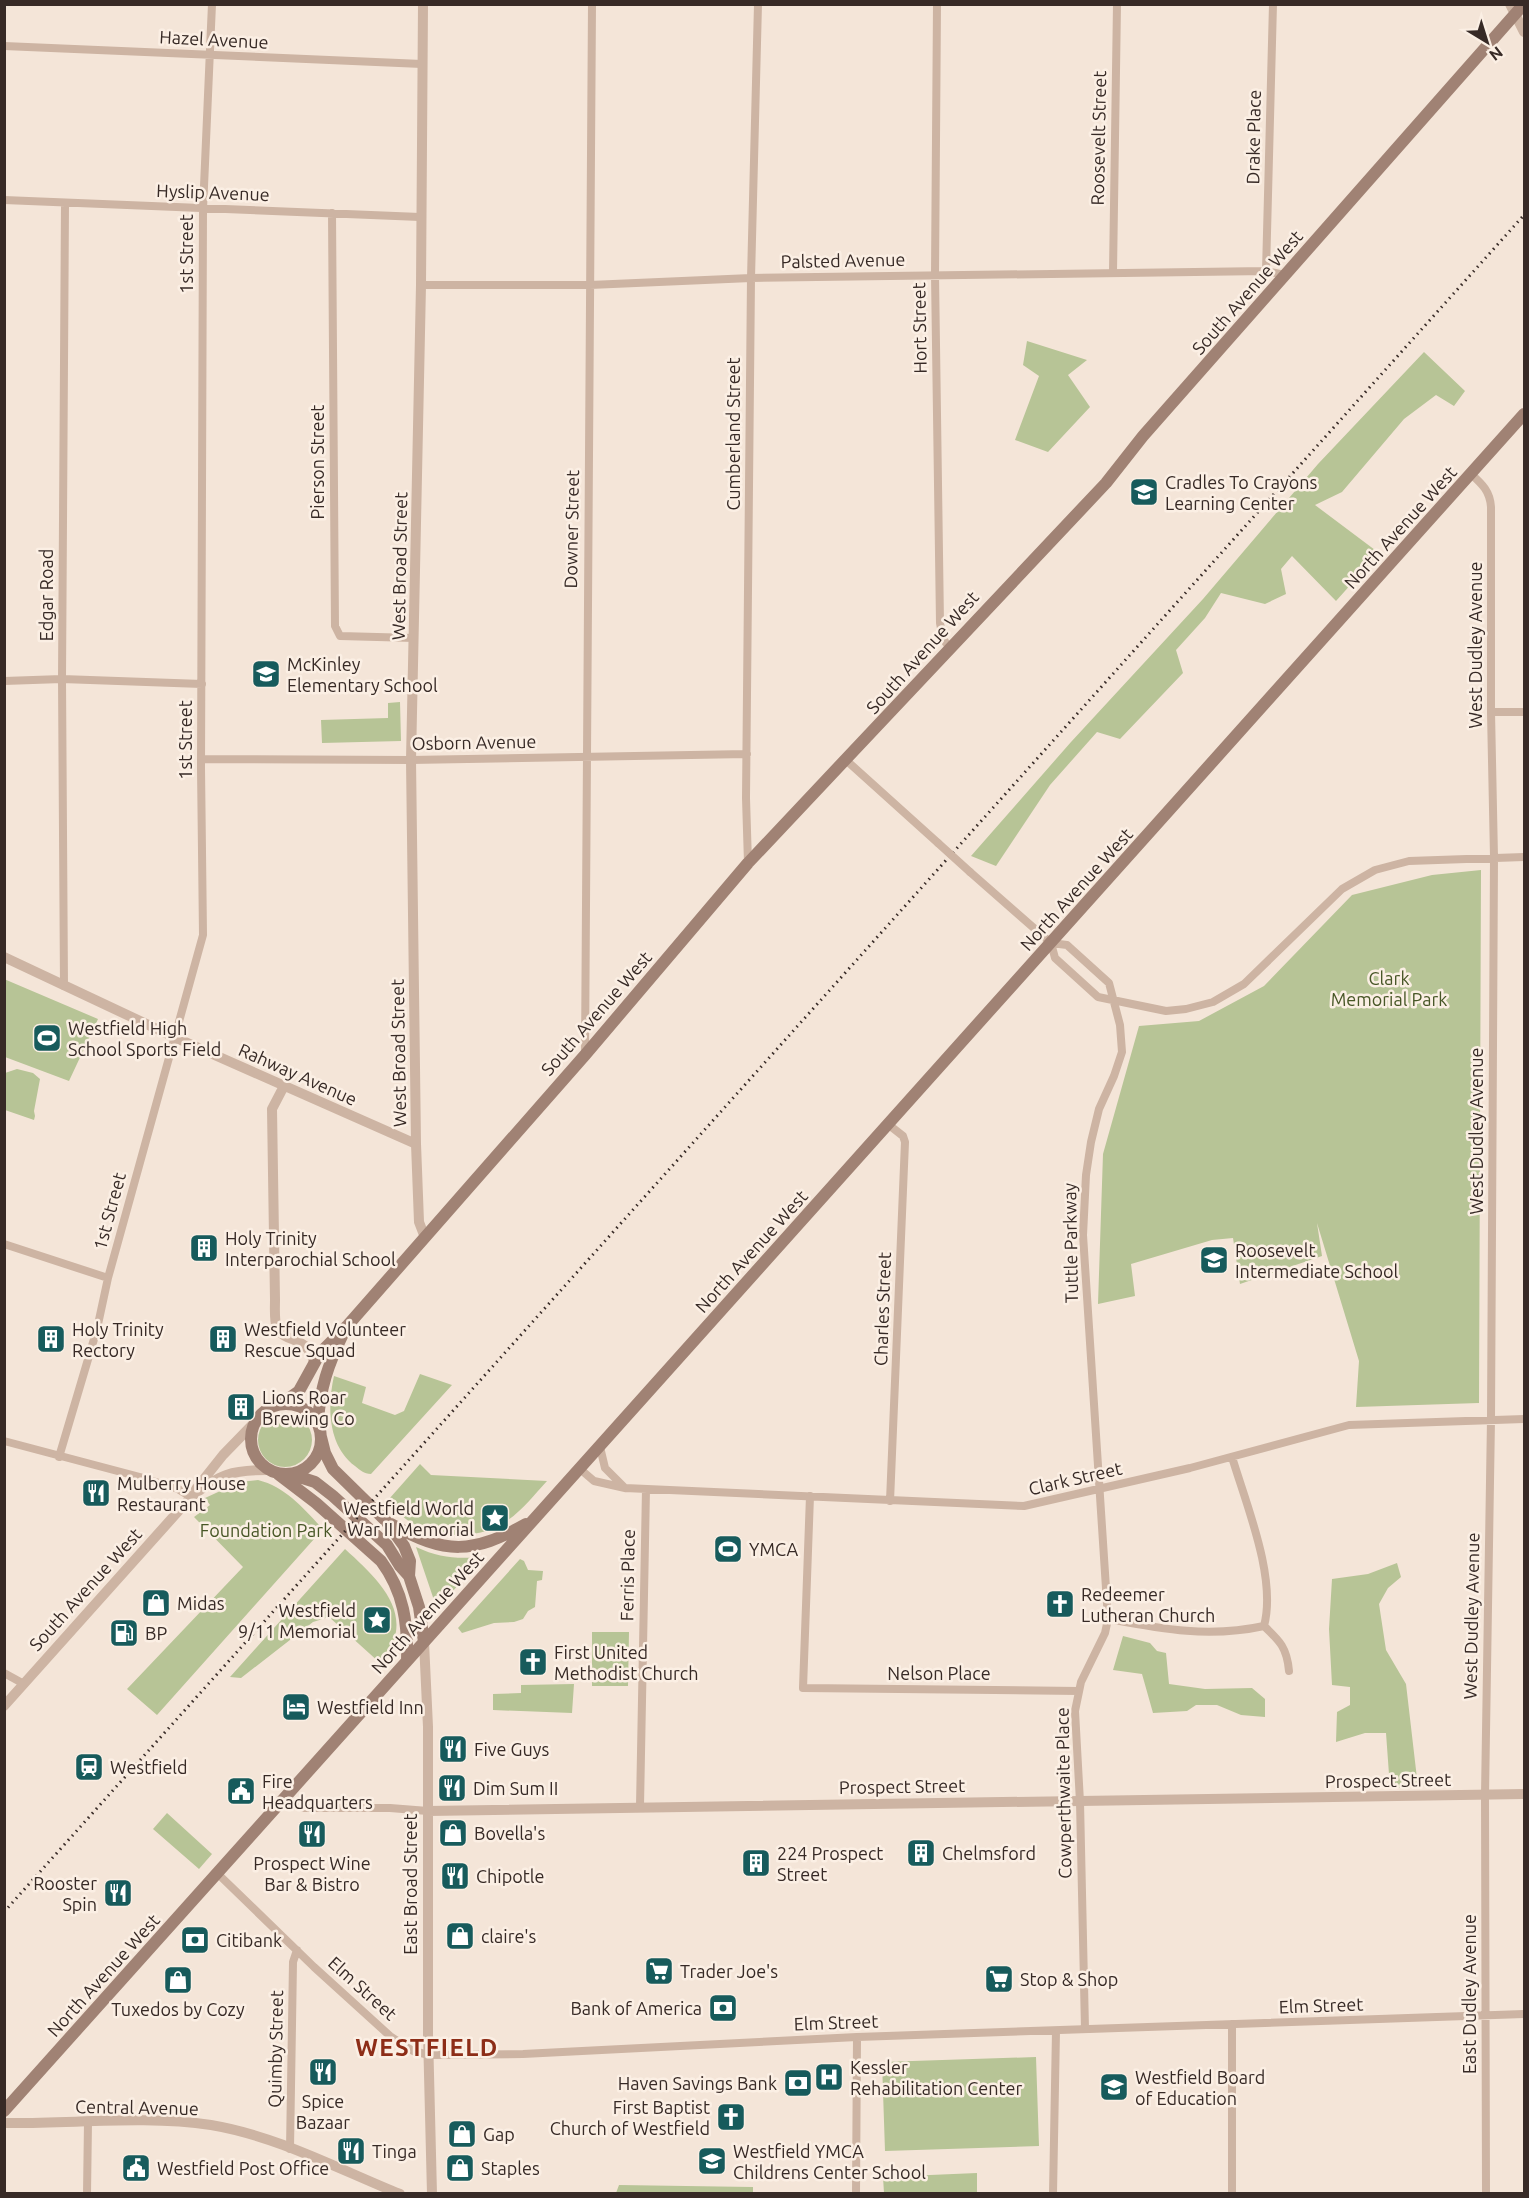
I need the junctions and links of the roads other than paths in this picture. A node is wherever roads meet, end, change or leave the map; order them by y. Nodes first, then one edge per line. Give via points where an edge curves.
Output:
1 (212, 4) edge
2 (423, 4) edge
3 (592, 4) edge
4 (758, 4) edge
5 (937, 4) edge
6 (1117, 4) edge
7 (1272, 4) edge
8 (1524, 4) edge
9 (1512, 10) edge
10 (1524, 32) edge
11 (4, 46) edge
12 (209, 55) junction
13 (422, 64) junction
14 (4, 201) edge
15 (66, 204) junction
16 (203, 209) junction
17 (332, 213) junction
18 (420, 217) junction
19 (1266, 271) junction
20 (1113, 272) junction
21 (935, 275) junction
22 (1285, 275) junction
23 (751, 278) junction
24 (421, 285) junction
25 (590, 285) junction
26 (1524, 414) edge
27 (1471, 474) junction
28 (414, 638) junction
29 (950, 648) junction
30 (62, 679) junction
31 (4, 681) edge
32 (202, 684) junction
33 (1491, 712) junction
34 (1524, 712) edge
35 (747, 754) junction
36 (585, 758) junction
37 (201, 759) junction
38 (411, 760) junction
39 (847, 760) junction
40 (1494, 857) junction
41 (1524, 857) edge
42 (748, 863) junction
43 (1052, 943) junction
44 (4, 957) edge
45 (64, 986) junction
46 (1114, 1001) junction
47 (174, 1036) junction
48 (585, 1055) junction
49 (284, 1086) junction
50 (889, 1125) junction
51 (416, 1144) junction
52 (424, 1235) junction
53 (4, 1244) edge
54 (108, 1278) junction
55 (348, 1325) junction
56 (314, 1362) junction
57 (281, 1404) junction
58 (1491, 1419) junction
59 (1524, 1419) edge
60 (255, 1422) junction
61 (318, 1422) junction
62 (321, 1437) junction
63 (4, 1441) edge
64 (600, 1447) junction
65 (59, 1457) junction
66 (1232, 1457) junction
67 (580, 1469) junction
68 (278, 1472) junction
69 (626, 1488) junction
70 (646, 1489) junction
71 (1098, 1490) junction
72 (810, 1496) junction
73 (191, 1497) junction
74 (890, 1501) junction
75 (535, 1519) junction
76 (386, 1521) junction
77 (409, 1576) junction
78 (1108, 1619) junction
79 (1264, 1626) junction
80 (424, 1642) junction
81 (407, 1660) junction
82 (1289, 1671) dead end
83 (4, 1673) edge
84 (24, 1684) junction
85 (1079, 1690) junction
86 (4, 1706) edge
87 (1524, 1794) edge
88 (1485, 1795) junction
89 (281, 1802) junction
90 (1080, 1802) junction
91 (640, 1806) junction
92 (428, 1810) junction
93 (218, 1874) junction
94 (297, 1950) junction
95 (1524, 2014) edge
96 (1486, 2015) junction
97 (1232, 2024) junction
98 (1085, 2030) junction
99 (1056, 2031) junction
100 (858, 2037) junction
101 (429, 2055) junction
102 (4, 2111) edge
103 (88, 2122) junction
104 (4, 2123) edge
105 (290, 2149) junction
106 (87, 2193) edge
107 (400, 2193) edge
108 (432, 2193) edge
109 (856, 2193) edge
110 (1053, 2193) edge
111 (1232, 2193) edge
112 (1486, 2193) edge

1 - 12 street, 1st Street
2 - 13 street, West Broad Street
3 - 25 street, Downer Street
4 - 23 street, Cumberland Street
5 - 21 street, Hort Street
6 - 20 street, Roosevelt Street
7 - 19 street, Drake Place
8 - 9 main road, South Avenue West
9 - 10 street
9 - 22 main road, South Avenue West
11 - 12 street, Hazel Avenue
12 - 13 street, Hazel Avenue
12 - 16 street, 1st Street
13 - 18 street, West Broad Street
14 - 15 street, Hyslip Avenue
15 - 16 street, Hyslip Avenue
15 - 30 street, Edgar Road
16 - 17 street, Hyslip Avenue
16 - 32 street, 1st Street
17 - 18 street, Hyslip Avenue
17 - 28 street, Pierson Street via 335,626 340,636
18 - 24 street, West Broad Street
19 - 20 street, Palsted Avenue
19 - 22 street, Palsted Avenue
20 - 21 street, Palsted Avenue
21 - 23 street, Palsted Avenue
21 - 29 street, Hort Street via 940,622 943,639
22 - 29 main road, South Avenue West via 1106,483
23 - 25 street, Palsted Avenue
23 - 35 street, Cumberland Street
24 - 25 street, Palsted Avenue
24 - 28 street, West Broad Street
25 - 36 street, Downer Street
26 - 27 main road, North Avenue West
27 - 33 street, West Dudley Avenue via 1484,486 1491,507
27 - 43 main road, North Avenue West
28 - 38 street, West Broad Street
29 - 39 main road, South Avenue West
30 - 31 street
30 - 32 street
30 - 45 street, Edgar Road
32 - 37 street, 1st Street
33 - 34 street
33 - 40 street, West Dudley Avenue
35 - 36 street, Osborn Avenue
35 - 42 street, Cumberland Street
36 - 38 street, Osborn Avenue
36 - 48 street, Downer Street
37 - 38 street, Osborn Avenue
37 - 47 street, 1st Street via 203,935
38 - 51 street, West Broad Street
39 - 42 main road, South Avenue West
39 - 43 street, Tuttle Parkway, bridge
40 - 41 street, Tuttle Parkway
40 - 46 street, Tuttle Parkway via 1409,861 1375,870 1342,889 1244,984 1213,1002 1166,1011
40 - 58 street, West Dudley Avenue
42 - 48 main road, South Avenue West
43 - 46 street, Tuttle Parkway via 1055,958 1098,997
43 - 46 street, Tuttle Parkway via 1066,945 1109,983
43 - 50 main road, North Avenue West
44 - 45 street, Rahway Avenue
45 - 47 street, Rahway Avenue
46 - 71 street, Tuttle Parkway via 1122,1052 1099,1109 1091,1142 1083,1235
47 - 49 street, Rahway Avenue
47 - 54 street, 1st Street
48 - 52 main road, South Avenue West
49 - 51 street, Rahway Avenue
49 - 56 street via 272,1110 277,1328 304,1344
50 - 64 main road, North Avenue West
50 - 74 street, Charles Street via 905,1142
51 - 52 street, West Broad Street via 419,1222
52 - 55 main road, South Avenue West
53 - 54 street
54 - 65 street, 1st Street
55 - 56 main road, South Avenue West
55 - 61 main road, South Avenue West via 326,1372
56 - 57 main road, South Avenue West via 299,1391
57 - 60 main road via 263,1412
57 - 61 main road via 302,1408
58 - 59 street, Clark Street
58 - 66 street, Clark Street via 1349,1425
58 - 88 street, West Dudley Avenue
60 - 68 main road via 251,1446 258,1460
60 - 73 street, South Avenue West via 208,1472
61 - 62 main road
62 - 68 main road via 319,1451 305,1468
62 - 76 main road, East Broad Street via 333,1469
63 - 65 street
64 - 67 main road, North Avenue West
64 - 69 street via 605,1468
65 - 73 street via 140,1477
66 - 71 street, Clark Street
66 - 79 street via 1262,1556 1268,1611
67 - 69 street, Clark Street via 594,1481
67 - 75 main road, North Avenue West
68 - 73 street, South Avenue West via 244,1470 227,1474
68 - 77 main road, East Broad Street via 315,1482 333,1496 387,1545
68 - 81 main road via 387,1570 406,1614
69 - 70 street, Clark Street
70 - 72 street, Clark Street
70 - 91 street, Ferris Place
71 - 74 street, Clark Street via 1024,1506
71 - 78 street, Cowperthwaite Place
72 - 74 street, Clark Street
72 - 85 street, Nelson Place via 803,1689
73 - 84 street, South Avenue West
75 - 76 main road via 491,1542 470,1547 424,1540
75 - 80 main road, North Avenue West
76 - 77 main road, East Broad Street via 404,1546 410,1561
77 - 80 main road, East Broad Street
78 - 79 street via 1193,1632
78 - 85 street, Cowperthwaite Place
79 - 82 street via 1280,1642
80 - 81 main road, North Avenue West
80 - 92 street, East Broad Street
81 - 89 main road, North Avenue West
83 - 84 street
84 - 86 street, South Avenue West
85 - 90 street, Cowperthwaite Place via 1075,1711
87 - 88 street, Prospect Street
88 - 90 street, Prospect Street
88 - 96 street, East Dudley Avenue
89 - 92 street, Prospect Street via 305,1808
89 - 93 main road, North Avenue West
90 - 91 street, Prospect Street
90 - 98 street, Cowperthwaite Place
91 - 92 street, Prospect Street
92 - 101 street, East Broad Street
93 - 94 street, Elm Street
93 - 102 main road, North Avenue West
94 - 101 street, Elm Street via 390,2036 413,2051
94 - 105 street, Quimby Street via 293,1962
95 - 96 street, Elm Street
96 - 97 street, Elm Street
96 - 112 street, East Dudley Avenue
97 - 98 street, Elm Street
97 - 111 street
98 - 99 street, Elm Street
99 - 100 street, Elm Street
99 - 110 street
100 - 101 street, Elm Street
100 - 109 street
101 - 108 street, East Broad Street
103 - 104 street, Central Avenue
103 - 105 street, Central Avenue via 210,2125
103 - 106 street
105 - 107 street, Central Avenue

